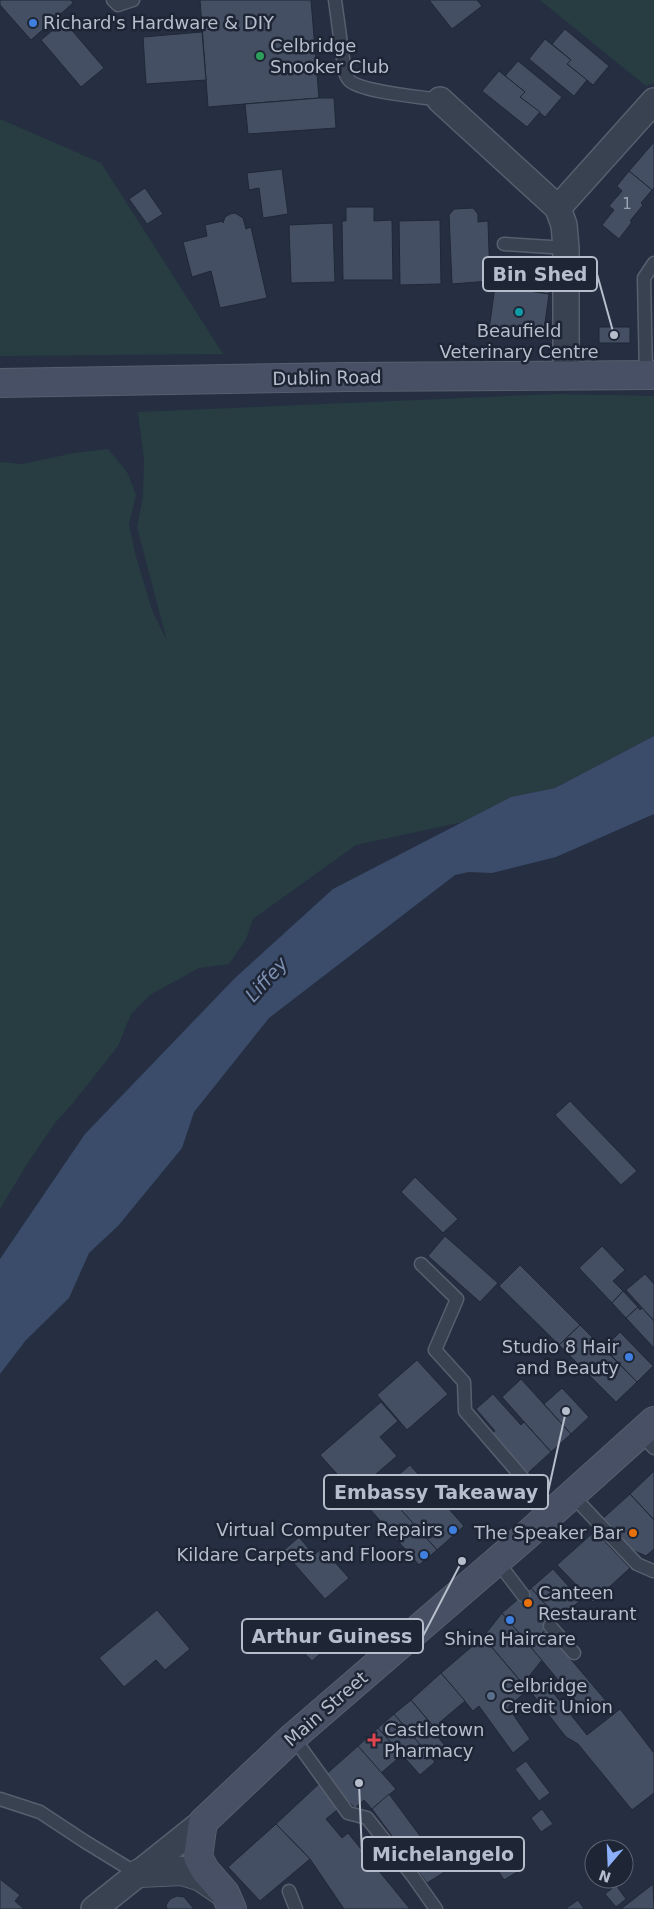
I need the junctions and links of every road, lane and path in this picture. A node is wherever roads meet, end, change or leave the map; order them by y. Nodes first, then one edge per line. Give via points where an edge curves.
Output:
1 (113, 0) edge
2 (133, 0) edge
3 (335, 0) edge
4 (440, 100) joint
5 (654, 101) edge
6 (558, 208) junction
7 (504, 244) dead end
8 (566, 248) junction
9 (654, 263) edge
10 (566, 375) junction
11 (650, 375) edge
12 (0, 383) edge
13 (421, 1264) dead end
14 (649, 1434) edge
15 (563, 1504) junction
16 (497, 1561) junction
17 (653, 1571) edge
18 (523, 1595) dead end
19 (550, 1626) dead end
20 (574, 1653) dead end
21 (293, 1737) junction
22 (0, 1799) edge
23 (202, 1822) junction
24 (140, 1873) junction
25 (290, 1891) dead end
26 (229, 1901) edge
27 (94, 1909) edge
28 (296, 1909) edge
29 (436, 1909) edge

1 - 2 lane via 118,5
3 - 4 lane via 345,73 349,80 378,91
4 - 6 street
5 - 6 street
6 - 8 street via 564,225
7 - 8 lane
8 - 10 street
9 - 11 lane via 644,278
10 - 11 main road, Dublin Road
10 - 12 main road, Dublin Road
13 - 15 lane via 457,1299 435,1350 464,1382 465,1411
14 - 15 main road, Main Street
15 - 16 main road, Main Street
15 - 17 lane via 637,1564
16 - 18 lane
16 - 21 main road, Main Street
19 - 20 lane
21 - 23 main road, Main Street
21 - 29 lane via 348,1813 367,1818
22 - 24 lane via 40,1812
23 - 24 street
23 - 26 main road via 198,1857
24 - 26 street via 182,1871 201,1877
24 - 27 street
25 - 28 lane

